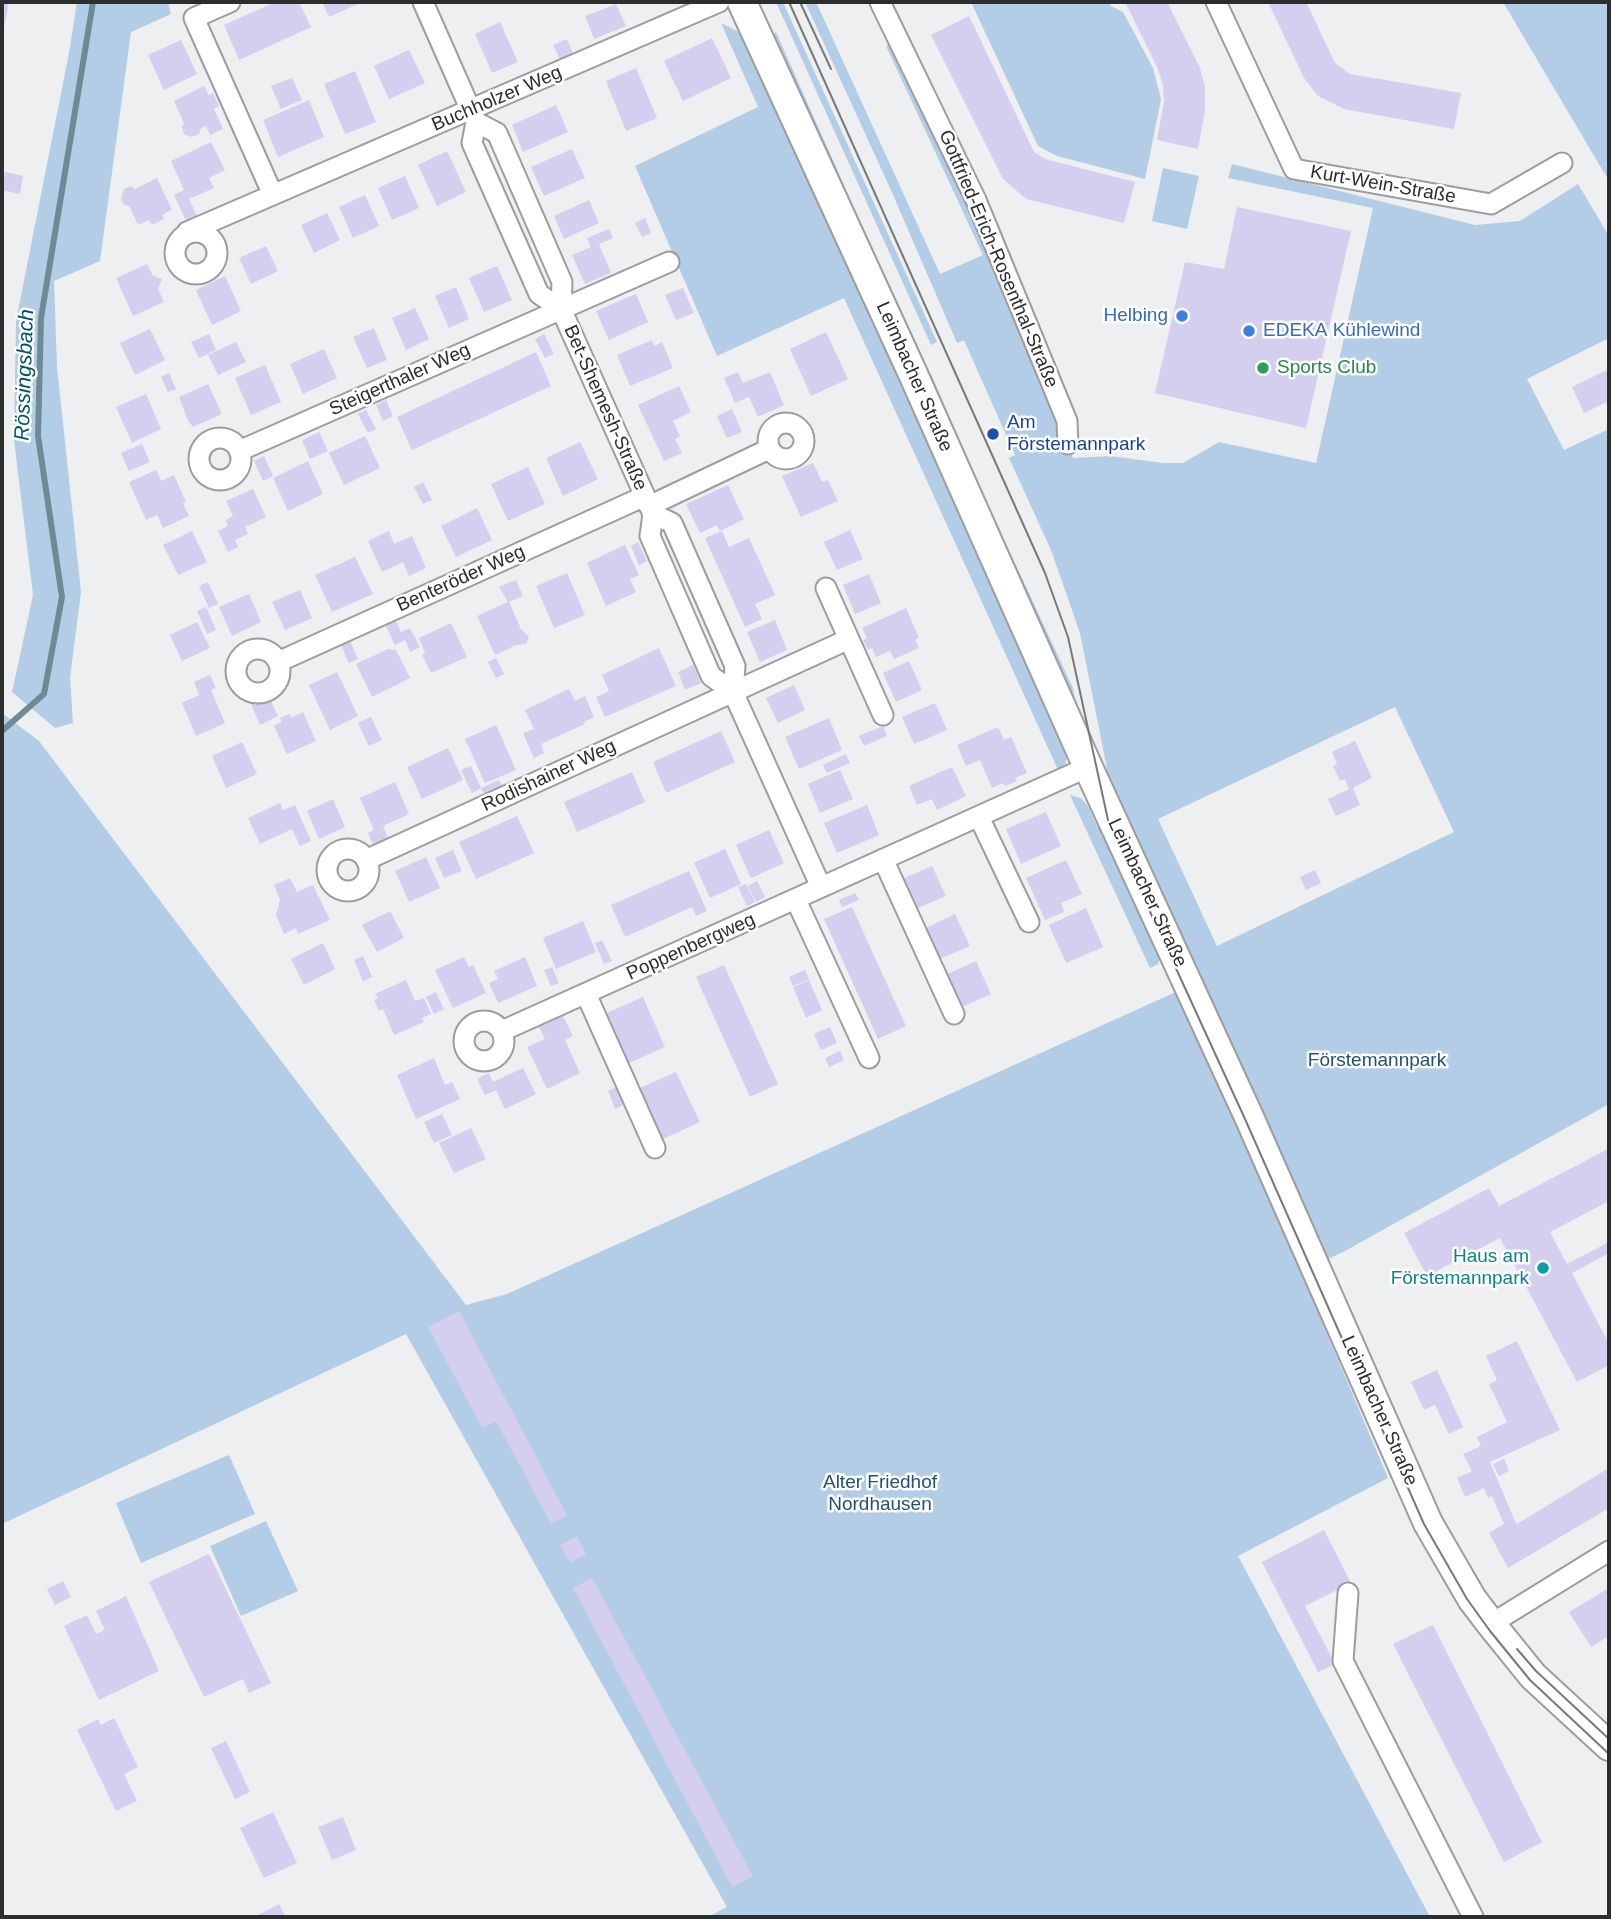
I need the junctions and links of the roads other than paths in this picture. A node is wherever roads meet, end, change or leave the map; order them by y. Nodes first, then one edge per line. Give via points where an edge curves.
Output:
1 (229, 2) edge
2 (424, 2) edge
3 (719, 2) edge
4 (742, 2) edge
5 (880, 2) edge
6 (1216, 2) edge
7 (474, 116) junction
8 (1562, 163) dead end
9 (273, 195) junction
10 (187, 232) dead end
11 (669, 262) dead end
12 (561, 309) junction
13 (1068, 444) dead end
14 (769, 449) dead end
15 (239, 451) dead end
16 (649, 506) junction
17 (826, 587) dead end
18 (849, 639) junction
19 (278, 662) dead end
20 (733, 692) junction
21 (883, 715) dead end
22 (1088, 767) junction
23 (979, 817) junction
24 (883, 859) junction
25 (366, 860) dead end
26 (821, 887) junction
27 (796, 900) junction
28 (1029, 922) dead end
29 (586, 994) junction
30 (954, 1014) dead end
31 (502, 1031) dead end
32 (869, 1058) dead end
33 (655, 1148) dead end
34 (1609, 1551) edge
35 (1348, 1593) dead end
36 (1491, 1624) junction
37 (1609, 1746) edge
38 (1473, 1917) edge

1 - 9 street via 194,18
2 - 7 street, Bet-Shemesh-Straße
3 - 7 street, Buchholzer Weg
4 - 22 street, Leimbacher Straße
5 - 13 street, Gottfried-Erich-Rosenthal-Straße via 976,200 1067,421
6 - 8 street, Kurt-Wein-Straße via 1294,169 1491,204
7 - 9 street, Buchholzer Weg
7 - 12 street, Bet-Shemesh-Straße via 497,133 562,282
7 - 12 street, Bet-Shemesh-Straße via 472,143 539,294
9 - 10 street, Buchholzer Weg
11 - 12 street, Bet-Shemesh-Straße
12 - 15 street, Steigerthaler Weg
12 - 16 street, Bet-Shemesh-Straße
14 - 16 street, Bet-Shemesh-Straße
16 - 19 street, Benteröder Weg
16 - 20 street, Bet-Shemesh-Straße via 650,536 711,676
17 - 18 street
18 - 20 street
18 - 21 street
20 - 25 street, Rodishainer Weg
20 - 26 street, Bet-Shemesh-Straße
22 - 23 street, Poppenbergweg
22 - 36 street, Leimbacher Straße via 1428,1523
23 - 24 street, Poppenbergweg
23 - 28 street
24 - 26 street, Poppenbergweg
24 - 30 street
26 - 27 street, Poppenbergweg
27 - 29 street, Poppenbergweg
27 - 32 street
29 - 31 street, Poppenbergweg
29 - 33 street
34 - 36 street
35 - 38 street via 1343,1661
36 - 37 street, Leimbacher Straße via 1533,1675

